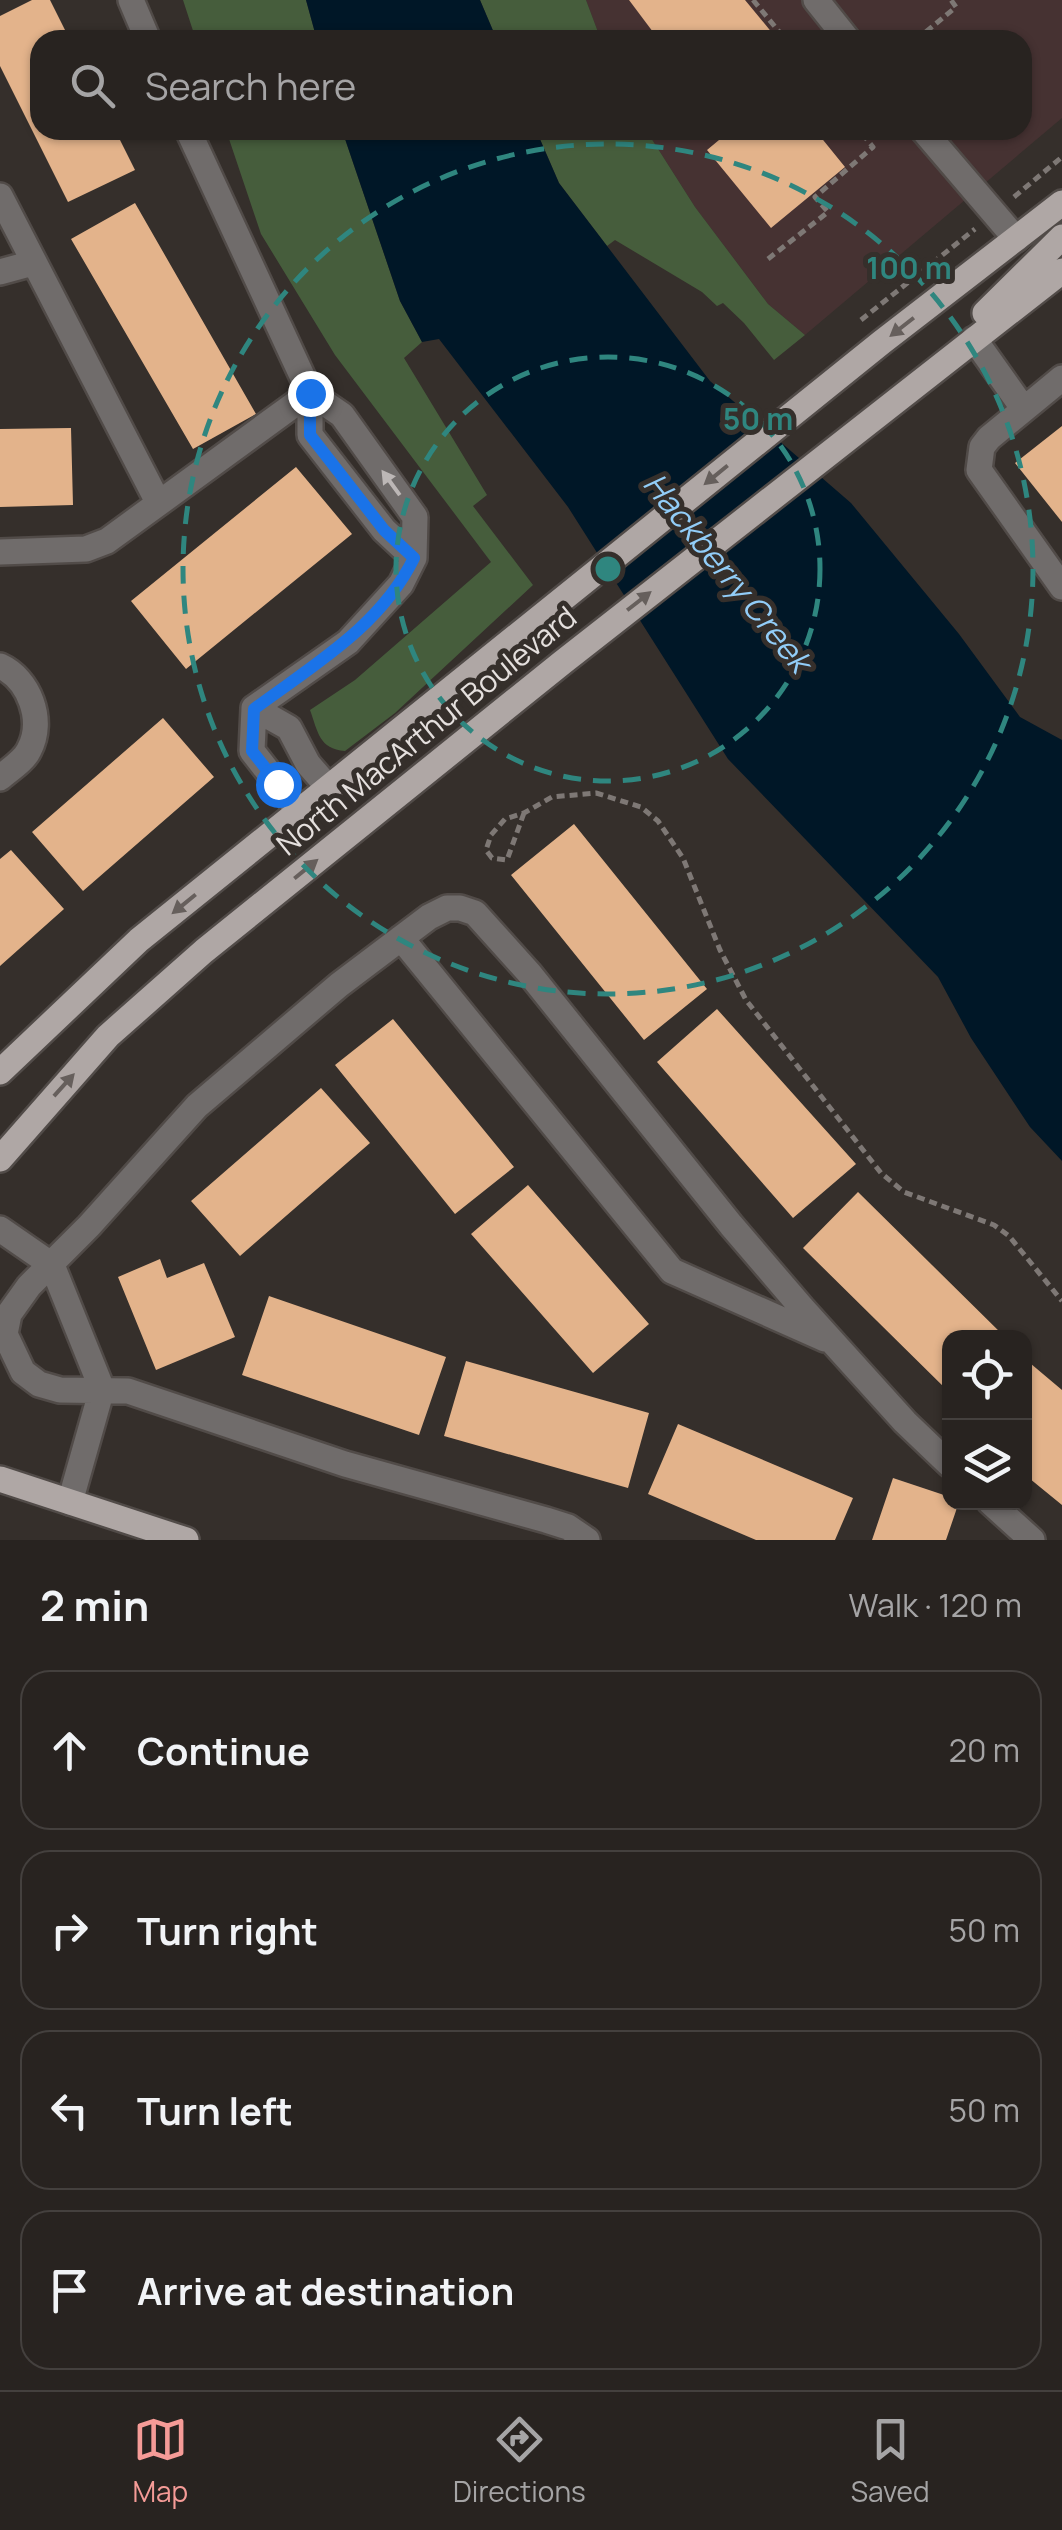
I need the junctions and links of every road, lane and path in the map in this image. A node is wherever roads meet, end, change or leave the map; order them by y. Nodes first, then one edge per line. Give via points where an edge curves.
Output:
1 (131, 0) edge
2 (753, 0) edge
3 (816, 0) edge
4 (951, 0) edge
5 (144, 30) edge
6 (778, 30) edge
7 (840, 30) edge
8 (928, 30) edge
9 (193, 140) edge
10 (868, 140) edge
11 (932, 140) edge
12 (1062, 157) edge
13 (0, 196) edge
14 (1062, 203) edge
15 (994, 213) junction
16 (1062, 237) edge
17 (1016, 238) junction
18 (768, 259) dead end
19 (33, 263) junction
20 (1062, 271) edge
21 (0, 272) edge
22 (861, 320) dead end
23 (974, 339) junction
24 (1062, 378) edge
25 (310, 393) junction
26 (1024, 408) junction
27 (158, 502) junction
28 (0, 552) edge
29 (414, 558) junction
30 (1062, 587) edge
31 (0, 666) edge
32 (254, 708) junction
33 (0, 778) edge
34 (328, 787) junction
35 (299, 811) junction
36 (524, 814) junction
37 (402, 938) junction
38 (0, 1072) edge
39 (0, 1159) edge
40 (0, 1229) edge
41 (52, 1265) junction
42 (1062, 1301) edge
43 (834, 1343) junction
44 (102, 1389) junction
45 (942, 1456) edge
46 (0, 1480) edge
47 (70, 1502) junction
48 (1000, 1521) edge
49 (186, 1540) edge
50 (586, 1540) edge
51 (1032, 1540) edge

1 - 5 lane
2 - 6 path
3 - 7 lane
4 - 8 path via 956,7
9 - 25 lane
10 - 18 path via 873,146 815,196 828,212
11 - 15 lane
12 - 15 path
13 - 19 lane
14 - 17 main road, North MacArthur Boulevard
15 - 17 lane
15 - 22 path
16 - 23 main road via 974,323
17 -> 34 main road, North MacArthur Boulevard
19 - 21 lane
19 - 27 lane
20 - 23 main road, North MacArthur Boulevard
23 - 26 lane
39 -> 23 main road, North MacArthur Boulevard via 108,1036 219,939
24 - 26 lane
25 - 27 lane
25 - 29 lane via 310,435
29 -> 25 lane via 415,516 342,415
26 - 30 lane via 982,447 979,470
27 - 28 lane via 86,549
29 - 32 lane via 401,584 348,642
31 - 33 lane via 28,690 35,717 28,753
32 - 34 lane via 289,728
32 - 35 lane via 252,751
34 - 35 main road, North MacArthur Boulevard
35 -> 38 main road, North MacArthur Boulevard via 139,940
36 - 36 path via 505,819 491,835 486,850 492,858 507,860
36 - 42 path via 552,797 596,794 641,807 658,821 684,858 746,1000 882,1173 904,1192 994,1225
37 - 41 lane via 196,1106
37 - 43 lane via 672,1272
37 - 43 lane via 447,908 476,913
40 - 41 lane
41 - 44 lane
41 - 44 lane via 8,1314 5,1334 22,1372 39,1384
43 - 45 lane
44 - 47 lane
44 - 50 lane via 546,1520
46 - 47 main road
47 - 49 main road
48 - 51 lane

